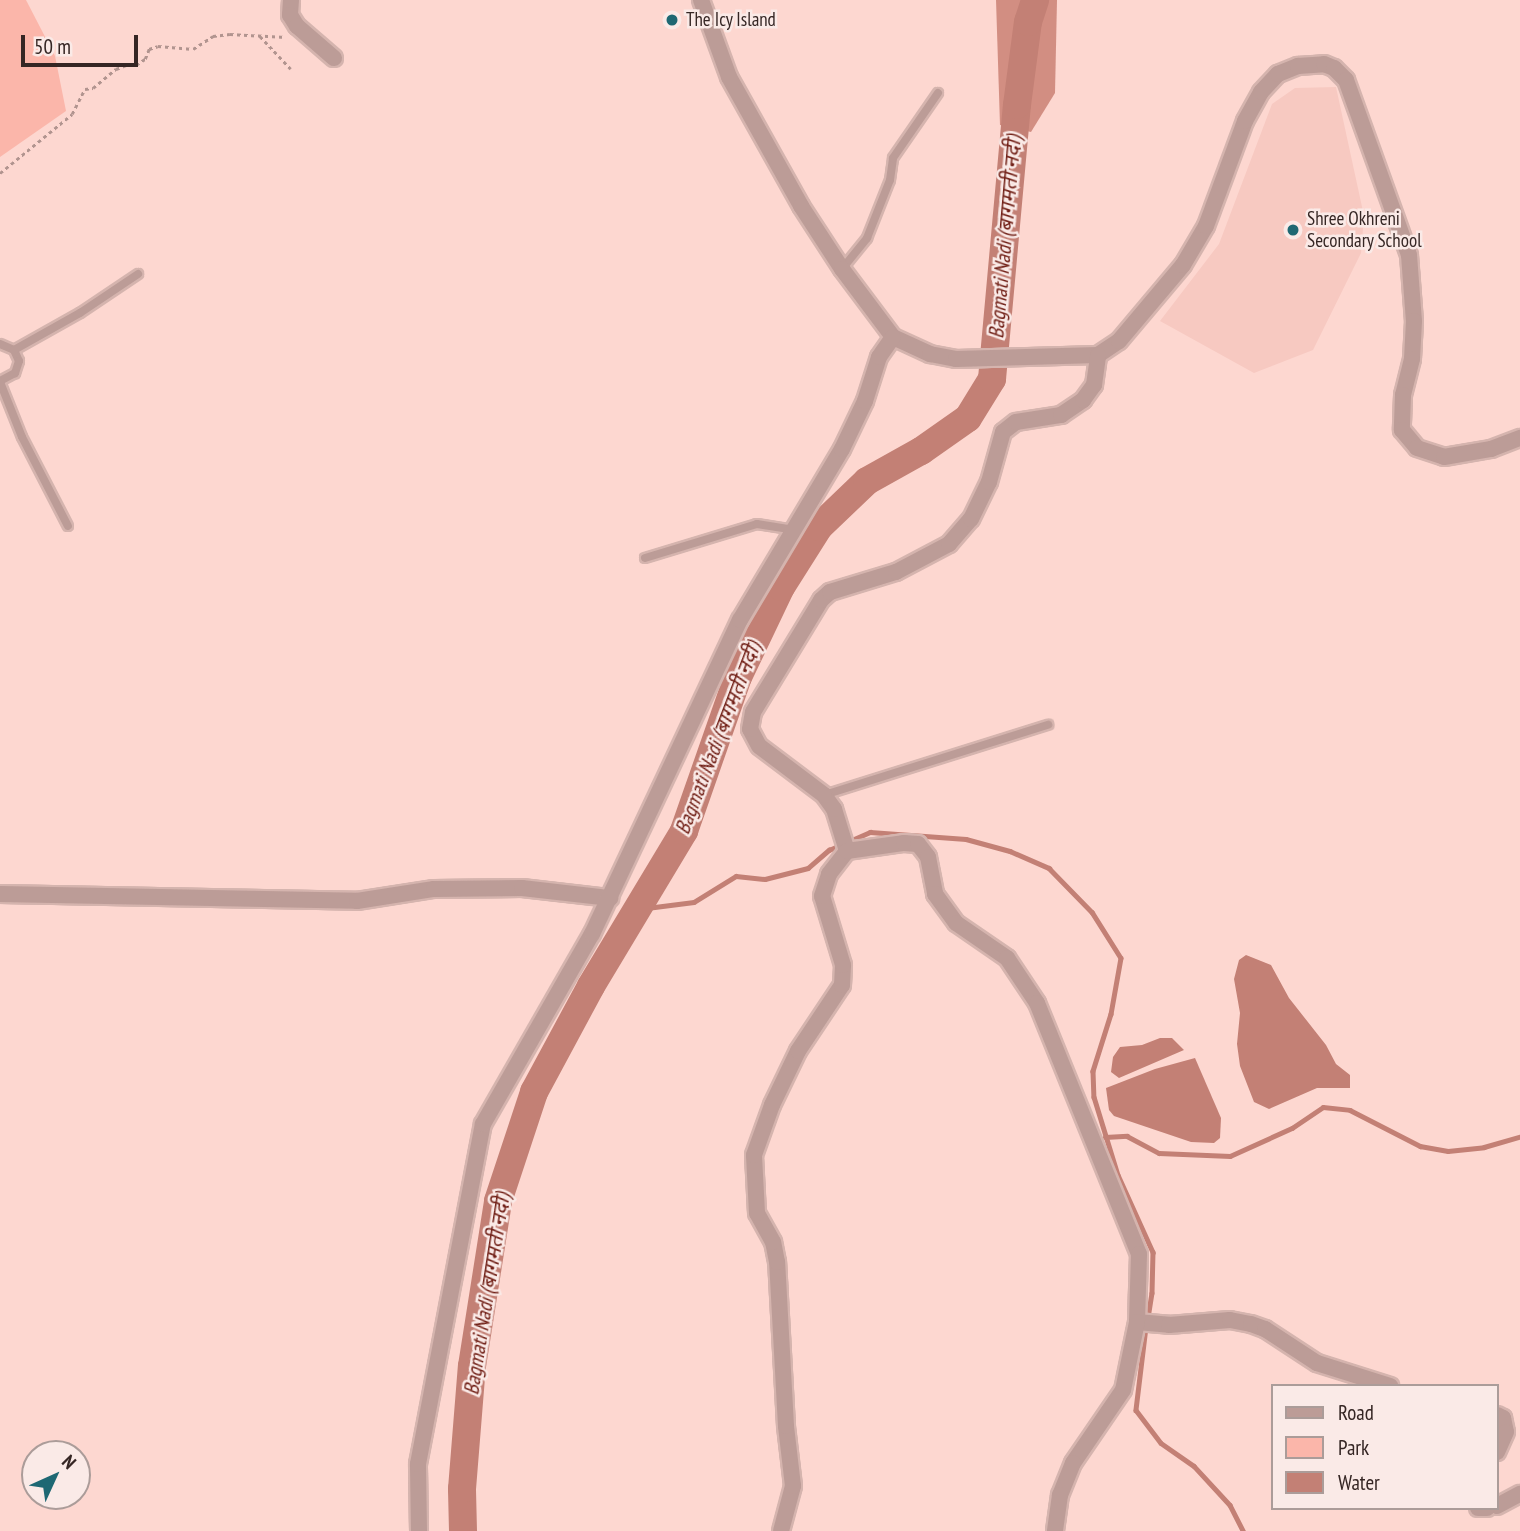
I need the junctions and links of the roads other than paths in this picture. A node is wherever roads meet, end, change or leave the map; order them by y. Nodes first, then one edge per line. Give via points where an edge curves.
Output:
1 (291, 0) edge
2 (701, 0) edge
3 (334, 58) dead end
4 (938, 93) dead end
5 (842, 269) junction
6 (138, 274) dead end
7 (893, 337) junction
8 (0, 344) edge
9 (14, 350) junction
10 (1098, 355) junction
11 (0, 382) edge
12 (1520, 438) edge
13 (68, 526) dead end
14 (793, 530) junction
15 (645, 558) dead end
16 (1048, 725) dead end
17 (824, 795) junction
18 (847, 851) junction
19 (0, 894) edge
20 (610, 898) junction
21 (1137, 1322) junction
22 (1384, 1384) edge
23 (1499, 1417) edge
24 (1499, 1448) edge
25 (1520, 1494) edge
26 (1499, 1505) edge
27 (419, 1531) edge
28 (781, 1531) edge
29 (1055, 1531) edge

1 - 3 street via 290,15 297,26
2 - 5 street via 729,77
4 - 5 lane via 893,158 890,180 867,238
5 - 7 street
6 - 9 lane
7 - 10 street via 930,354 956,359
7 - 14 street via 879,357 842,449
8 - 9 lane
9 - 11 lane via 18,367
10 - 12 street via 1119,341 1183,265 1206,226 1245,121 1261,92 1278,74 1298,66 1325,64 1346,80 1409,255 1415,321 1402,430 1418,448 1444,457 1491,449
10 - 17 street via 1094,385 1083,400 1061,415 1016,422 1003,432 983,495 971,519 949,544 896,572 830,592 761,695 750,729 759,746
11 - 13 lane via 22,437
14 - 15 lane via 757,524
14 - 20 street via 740,620
16 - 17 lane
17 - 18 street via 834,809
18 - 21 street via 918,844 928,857 935,894 956,923 1007,958 1037,1003 1139,1254
18 - 28 street via 829,874 822,896 843,965 842,985 798,1051 754,1156 757,1213 773,1242 777,1262 793,1486
19 - 20 street via 357,901 434,889 522,888
20 - 27 street via 483,1125 418,1464
21 - 22 street via 1169,1325 1230,1320 1251,1324 1317,1363
21 - 29 street via 1123,1390 1073,1463 1060,1495
23 - 24 street via 1506,1425
25 - 26 street

